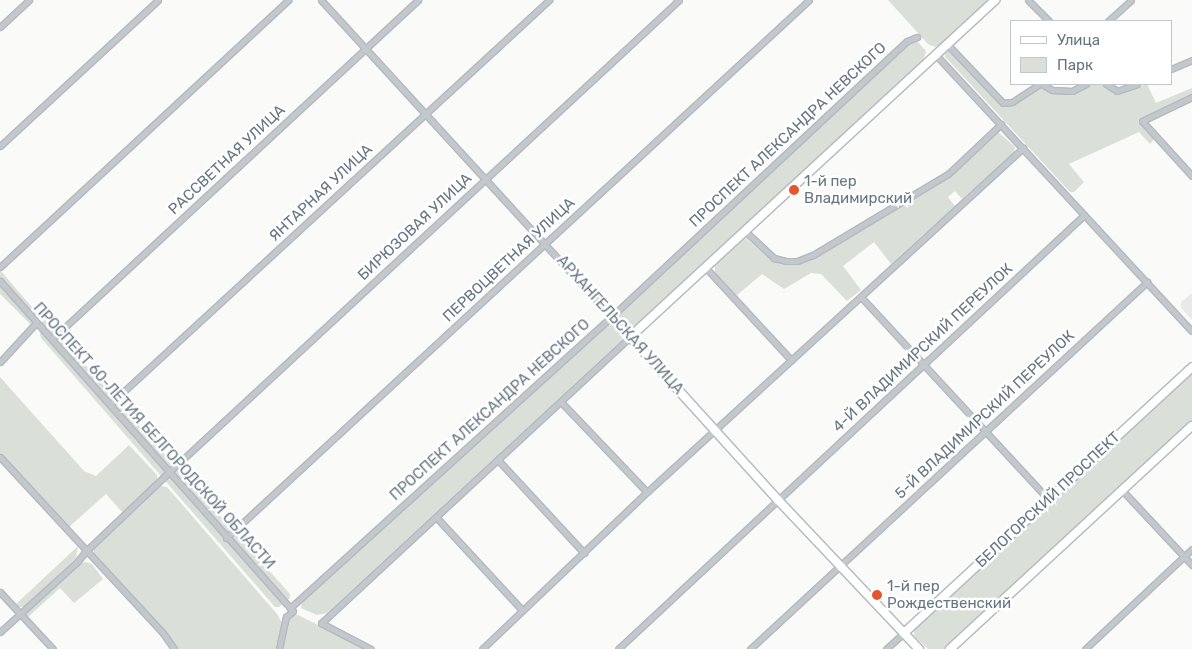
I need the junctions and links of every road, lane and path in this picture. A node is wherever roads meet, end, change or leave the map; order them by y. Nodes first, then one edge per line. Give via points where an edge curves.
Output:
1 (30, 0) edge
2 (158, 0) edge
3 (288, 0) edge
4 (321, 0) edge
5 (418, 0) edge
6 (548, 0) edge
7 (679, 0) edge
8 (809, 0) edge
9 (995, 0) edge
10 (1028, 0) edge
11 (1131, 0) edge
12 (1048, 20) edge
13 (1109, 20) edge
14 (0, 27) edge
15 (917, 37) dead end
16 (947, 44) junction
17 (366, 49) junction
18 (936, 55) junction
19 (1192, 60) edge
20 (1172, 69) edge
21 (1039, 85) edge
22 (1043, 85) edge
23 (1084, 85) edge
24 (1108, 85) edge
25 (1134, 85) edge
26 (1192, 97) edge
27 (426, 113) junction
28 (1001, 124) junction
29 (0, 146) edge
30 (1023, 148) junction
31 (1192, 176) edge
32 (486, 179) junction
33 (1084, 215) junction
34 (745, 231) junction
35 (546, 244) junction
36 (0, 267) edge
37 (705, 267) junction
38 (0, 281) edge
39 (1147, 282) junction
40 (861, 297) junction
41 (612, 316) junction
42 (36, 323) junction
43 (1192, 331) edge
44 (630, 336) junction
45 (52, 339) junction
46 (791, 360) junction
47 (0, 362) edge
48 (923, 365) junction
49 (1192, 366) edge
50 (562, 402) junction
51 (110, 404) junction
52 (1192, 426) edge
53 (715, 431) junction
54 (985, 432) junction
55 (0, 457) edge
56 (498, 460) junction
57 (168, 472) junction
58 (1122, 490) junction
59 (647, 492) junction
60 (1048, 499) junction
61 (778, 500) junction
62 (436, 517) junction
63 (226, 538) junction
64 (1192, 549) edge
65 (86, 551) junction
66 (584, 553) junction
67 (1184, 556) junction
68 (1192, 564) edge
69 (840, 566) junction
70 (0, 592) edge
71 (290, 608) junction
72 (522, 610) junction
73 (20, 614) junction
74 (0, 632) edge
75 (904, 633) junction
76 (53, 649) edge
77 (174, 649) edge
78 (279, 649) edge
79 (371, 649) edge
80 (482, 649) edge
81 (618, 649) edge
82 (750, 649) edge
83 (886, 649) edge
84 (919, 649) edge
85 (950, 649) edge
86 (1085, 649) edge

1 - 14 street
2 - 29 street
3 - 36 street
4 - 17 street, АРХАНГЕЛЬСКАЯ УЛИЦА
5 - 17 street, РАССВЕТНАЯ УЛИЦА
6 - 27 street, ЯНТАРНАЯ УЛИЦА
7 - 32 street, БИРЮЗОВАЯ УЛИЦА
8 - 35 street, ПЕРВОЦВЕТНАЯ УЛИЦА
9 - 16 street
10 - 12 street
11 - 13 street
15 - 41 street, ПРОСПЕКТ АЛЕКСАНДРА НЕВСКОГО via 907,41
16 - 18 street
16 - 21 street via 1003,103 1012,102
17 - 27 street, АРХАНГЕЛЬСКАЯ УЛИЦА
17 - 45 street, РАССВЕТНАЯ УЛИЦА
18 - 28 street
18 - 34 street
19 - 20 street
22 - 23 street via 1052,90 1072,91
24 - 25 street via 1117,91
26 - 31 street via 1142,121
27 - 32 street, АРХАНГЕЛЬСКАЯ УЛИЦА
27 - 51 street, ЯНТАРНАЯ УЛИЦА
28 - 30 street
28 - 34 street via 948,174 813,255 798,261 774,258
30 - 33 street
30 - 40 street
32 - 35 street, АРХАНГЕЛЬСКАЯ УЛИЦА
32 - 57 street, БИРЮЗОВАЯ УЛИЦА
33 - 39 street
33 - 48 street, 4-Й ВЛАДИМИРСКИЙ ПЕРЕУЛОК
34 - 37 street
35 - 41 street, АРХАНГЕЛЬСКАЯ УЛИЦА
35 - 63 street, ПЕРВОЦВЕТНАЯ УЛИЦА
37 - 44 street
37 - 46 street
38 - 42 street, ПРОСПЕКТ 60-ЛЕТИЯ БЕЛГОРОДСКОЙ ОБЛАСТИ
39 - 43 street
39 - 54 street, 5-Й ВЛАДИМИРСКИЙ ПЕРЕУЛОК
40 - 46 street
40 - 48 street
41 - 44 street, АРХАНГЕЛЬСКАЯ УЛИЦА
41 - 71 street, ПРОСПЕКТ АЛЕКСАНДРА НЕВСКОГО
42 - 45 street, ПРОСПЕКТ 60-ЛЕТИЯ БЕЛГОРОДСКОЙ ОБЛАСТИ
42 - 47 street
44 - 50 street
44 - 53 street, АРХАНГЕЛЬСКАЯ УЛИЦА
45 - 51 street, ПРОСПЕКТ 60-ЛЕТИЯ БЕЛГОРОДСКОЙ ОБЛАСТИ
46 - 53 street
48 - 54 street
48 - 61 street, 4-Й ВЛАДИМИРСКИЙ ПЕРЕУЛОК
49 - 60 street, БЕЛОГОРСКИЙ ПРОСПЕКТ
50 - 56 street
50 - 59 street
51 - 57 street, ПРОСПЕКТ 60-ЛЕТИЯ БЕЛГОРОДСКОЙ ОБЛАСТИ
52 - 58 street
53 - 59 street
53 - 61 street, АРХАНГЕЛЬСКАЯ УЛИЦА
54 - 60 street
54 - 69 street, 5-Й ВЛАДИМИРСКИЙ ПЕРЕУЛОК
55 - 65 street
56 - 62 street
56 - 66 street
57 - 63 street, ПРОСПЕКТ 60-ЛЕТИЯ БЕЛГОРОДСКОЙ ОБЛАСТИ
57 - 65 street, БИРЮЗОВАЯ УЛИЦА
58 - 67 street
58 - 85 street
59 - 66 street
60 - 75 street, БЕЛОГОРСКИЙ ПРОСПЕКТ
61 - 69 street, АРХАНГЕЛЬСКАЯ УЛИЦА
61 - 81 street, 4-Й ВЛАДИМИРСКИЙ ПЕРЕУЛОК
62 - 72 street
62 - 79 street via 321,623
63 - 71 street, ПРОСПЕКТ 60-ЛЕТИЯ БЕЛГОРОДСКОЙ ОБЛАСТИ
64 - 67 street
65 - 73 street, БИРЮЗОВАЯ УЛИЦА
65 - 77 street via 163,633
66 - 72 street
67 - 68 street
67 - 86 street
69 - 75 street, АРХАНГЕЛЬСКАЯ УЛИЦА
69 - 82 street, 5-Й ВЛАДИМИРСКИЙ ПЕРЕУЛОК
70 - 73 street
71 - 78 street via 293,611 286,617
72 - 80 street
73 - 74 street, БИРЮЗОВАЯ УЛИЦА
73 - 76 street
75 - 83 street
75 - 84 street, АРХАНГЕЛЬСКАЯ УЛИЦА

